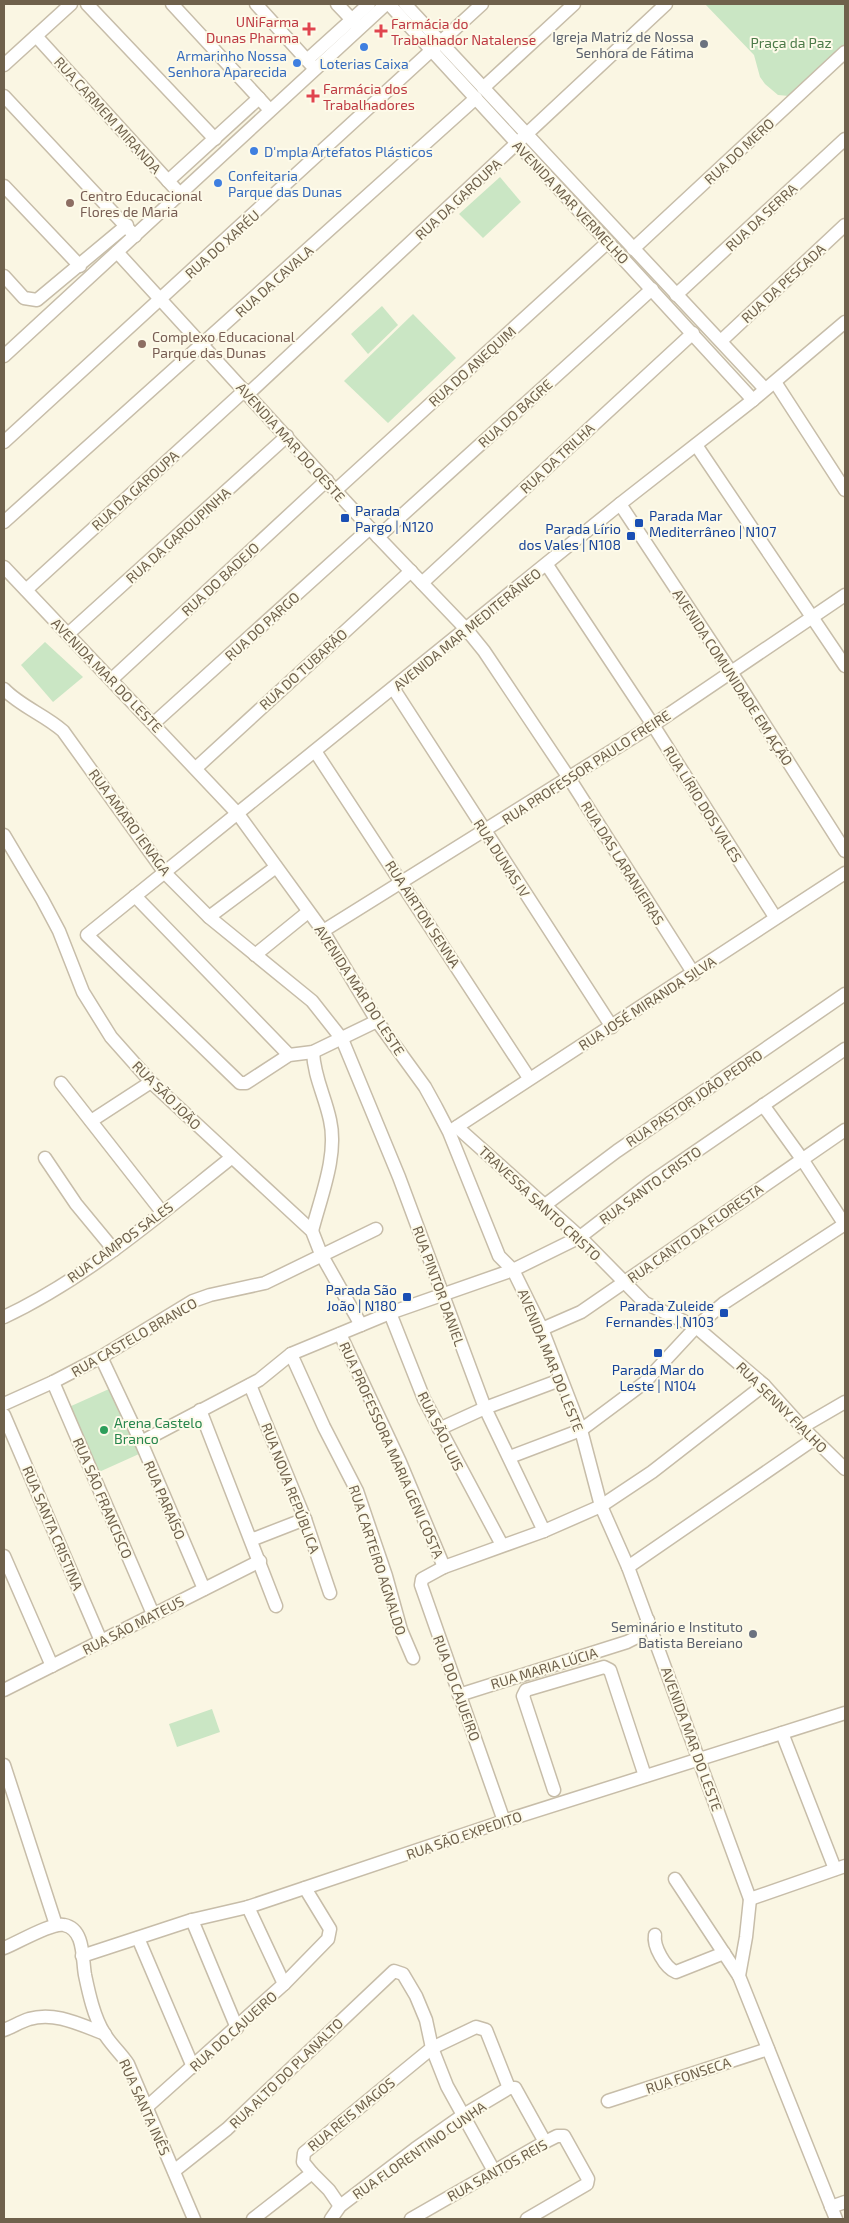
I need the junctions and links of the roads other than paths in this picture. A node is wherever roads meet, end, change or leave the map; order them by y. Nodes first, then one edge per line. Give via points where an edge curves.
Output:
1 (71, 4) edge
2 (87, 4) edge
3 (172, 4) edge
4 (256, 4) edge
5 (337, 4) edge
6 (369, 4) edge
7 (387, 4) edge
8 (405, 4) edge
9 (482, 4) edge
10 (574, 4) edge
11 (666, 4) edge
12 (356, 24) junction
13 (36, 36) junction
14 (437, 47) junction
15 (845, 52) edge
16 (311, 64) junction
17 (4, 65) edge
18 (479, 93) junction
19 (4, 96) edge
20 (258, 98) junction
21 (269, 109) junction
22 (215, 139) junction
23 (522, 139) junction
24 (845, 139) edge
25 (168, 181) junction
26 (4, 186) edge
27 (180, 194) junction
28 (126, 225) junction
29 (845, 225) edge
30 (135, 236) junction
31 (608, 242) junction
32 (633, 249) junction
33 (117, 252) junction
34 (80, 266) junction
35 (4, 276) edge
36 (652, 289) junction
37 (4, 290) edge
38 (676, 295) junction
39 (22, 296) junction
40 (161, 300) junction
41 (845, 322) edge
42 (693, 333) junction
43 (721, 340) junction
44 (202, 345) junction
45 (4, 356) edge
46 (770, 386) junction
47 (247, 392) junction
48 (753, 400) junction
49 (287, 436) junction
50 (4, 442) edge
51 (696, 445) junction
52 (327, 480) junction
53 (336, 490) junction
54 (845, 490) edge
55 (620, 504) junction
56 (4, 522) edge
57 (374, 533) junction
58 (547, 565) junction
59 (4, 567) edge
60 (411, 571) junction
61 (422, 583) junction
62 (26, 590) junction
63 (845, 595) edge
64 (813, 618) junction
65 (467, 630) junction
66 (68, 634) junction
67 (845, 666) edge
68 (731, 672) junction
69 (112, 679) junction
70 (393, 688) junction
71 (6, 697) edge
72 (154, 723) junction
73 (653, 725) junction
74 (315, 751) junction
75 (196, 768) junction
76 (569, 778) junction
77 (238, 814) junction
78 (485, 832) junction
79 (4, 839) edge
80 (845, 851) edge
81 (276, 867) junction
82 (165, 873) junction
83 (845, 873) edge
84 (404, 882) junction
85 (135, 896) junction
86 (308, 912) junction
87 (209, 917) junction
88 (775, 918) junction
89 (323, 931) junction
90 (256, 955) junction
91 (694, 974) junction
92 (845, 994) edge
93 (377, 1021) junction
94 (612, 1027) junction
95 (342, 1038) junction
96 (845, 1049) edge
97 (313, 1052) junction
98 (289, 1054) junction
99 (529, 1078) junction
100 (150, 1082) junction
101 (61, 1083) dead end
102 (763, 1106) junction
103 (91, 1121) junction
104 (453, 1130) junction
105 (845, 1130) edge
106 (45, 1158) dead end
107 (231, 1158) junction
108 (802, 1158) junction
109 (545, 1205) junction
110 (162, 1212) junction
111 (845, 1224) edge
112 (376, 1229) dead end
113 (312, 1231) junction
114 (580, 1237) junction
115 (114, 1250) junction
116 (321, 1254) junction
117 (513, 1270) junction
118 (625, 1283) junction
119 (442, 1294) junction
120 (390, 1313) junction
121 (4, 1317) edge
122 (361, 1325) junction
123 (696, 1327) junction
124 (542, 1329) junction
125 (340, 1334) junction
126 (291, 1354) junction
127 (101, 1357) junction
128 (560, 1380) junction
129 (53, 1382) junction
130 (764, 1384) junction
131 (250, 1385) junction
132 (845, 1402) edge
133 (4, 1404) edge
134 (485, 1408) junction
135 (200, 1410) junction
136 (4, 1415) edge
137 (802, 1427) junction
138 (439, 1429) junction
139 (581, 1430) junction
140 (814, 1439) junction
141 (140, 1442) junction
142 (510, 1457) junction
143 (845, 1468) edge
144 (601, 1506) junction
145 (305, 1519) junction
146 (544, 1531) junction
147 (251, 1540) junction
148 (502, 1545) junction
149 (4, 1556) edge
150 (260, 1561) junction
151 (628, 1566) junction
152 (444, 1567) junction
153 (204, 1589) junction
154 (330, 1593) dead end
155 (276, 1606) dead end
156 (153, 1614) junction
157 (648, 1620) junction
158 (101, 1641) junction
159 (413, 1658) dead end
160 (52, 1666) junction
161 (6, 1689) edge
162 (459, 1695) junction
163 (845, 1714) edge
164 (782, 1733) junction
165 (699, 1758) junction
166 (4, 1765) edge
167 (645, 1776) junction
168 (554, 1790) dead end
169 (504, 1821) junction
170 (840, 1868) edge
171 (676, 1879) dead end
172 (306, 1888) junction
173 (750, 1899) junction
174 (248, 1907) junction
175 (192, 1920) junction
176 (56, 1925) junction
177 (655, 1935) dead end
178 (138, 1938) junction
179 (4, 1948) edge
180 (724, 1953) junction
181 (82, 1956) junction
182 (739, 1976) junction
183 (284, 1984) junction
184 (237, 2028) junction
185 (4, 2030) edge
186 (105, 2034) junction
187 (432, 2048) junction
188 (768, 2049) junction
189 (193, 2067) junction
190 (511, 2088) junction
191 (608, 2101) dead end
192 (148, 2106) junction
193 (462, 2116) junction
194 (545, 2142) junction
195 (174, 2171) junction
196 (494, 2171) junction
197 (312, 2173) junction
198 (845, 2202) edge
199 (831, 2207) junction
200 (335, 2215) edge
201 (194, 2219) edge
202 (253, 2219) edge
203 (411, 2219) edge
204 (528, 2219) edge
205 (836, 2219) edge

1 - 13 street
2 - 22 street
3 - 20 street
4 - 16 street
5 - 12 street
6 - 12 street
7 - 12 street
7 - 14 street, AVENIDA MAR VERMELHO
8 - 14 street, AVENIDA MAR VERMELHO
9 - 14 street, RUA DO XARÉU
10 - 18 street, RUA DA CAVALA
11 - 23 street, RUA DA GAROUPA
12 - 16 street
13 - 17 street
13 - 25 street, RUA CARMEM MIRANDA
14 - 18 street, AVENIDA MAR VERMELHO
14 - 40 street, RUA DO XARÉU
15 - 32 street, RUA DO MERO
16 - 21 street
18 - 23 street, AVENIDA MAR VERMELHO
18 - 44 street, RUA DA CAVALA
19 - 28 street
20 - 21 street
20 - 22 street
21 - 27 street
22 - 25 street
23 - 31 street, AVENIDA MAR VERMELHO
23 - 32 street, AVENIDA MAR VERMELHO
23 - 47 street, RUA DA GAROUPA
24 - 38 street, RUA DA SERRA
25 - 27 street, RUA CARMEM MIRANDA
26 - 34 street
27 - 30 street
28 - 30 street
28 - 34 street
29 - 43 street, RUA DA PESCADA
30 - 33 street
31 - 36 street, AVENIDA MAR VERMELHO
31 - 53 street, RUA DO ANEQUIM
32 - 38 street, AVENIDA MAR VERMELHO
33 - 40 street, AVENDIA MAR DO OESTE
33 - 45 street
34 - 39 street via 42,297 31,300
35 - 39 street
36 - 42 street, AVENIDA MAR VERMELHO
36 - 57 street, RUA DO BAGRE
37 - 39 street
38 - 43 street, AVENIDA MAR VERMELHO
40 - 44 street, AVENDIA MAR DO OESTE
40 - 50 street, RUA DO XARÉU
41 - 46 street, AVENIDA MAR MEDITERÂNEO
42 - 48 street, AVENIDA MAR VERMELHO
42 - 61 street, RUA DA TRILHA
43 - 46 street, AVENIDA MAR VERMELHO
44 - 47 street, AVENDIA MAR DO OESTE
44 - 56 street, RUA DA CAVALA
46 - 48 street, AVENIDA MAR MEDITERÂNEO
46 - 54 street, AVENIDA MAR VERMELHO
47 - 49 street, AVENDIA MAR DO OESTE
47 - 62 street, RUA DA GAROUPA
48 - 51 street, AVENIDA MAR MEDITERÂNEO
49 - 52 street, AVENDIA MAR DO OESTE
49 - 66 street, RUA DA GAROUPINHA
51 - 55 street, AVENIDA MAR MEDITERÂNEO
51 - 64 street
52 - 53 street, AVENDIA MAR DO OESTE
52 - 69 street, RUA DO BADEJO
53 - 57 street, AVENDIA MAR DO OESTE
55 - 58 street, AVENIDA MAR MEDITERÂNEO
55 - 68 street, AVENIDA COMUNIDADE EM AÇÃO
57 - 60 street, AVENDIA MAR DO OESTE
57 - 72 street, RUA DO PARGO
58 - 65 street, AVENIDA MAR MEDITERÂNEO
58 - 73 street, RUA LÍRIO DOS VALES
59 - 62 street, AVENIDA MAR DO LESTE
60 - 61 street, AVENDIA MAR DO OESTE
60 - 75 street, RUA DO TUBARÃO
61 - 65 street, AVENDIA MAR DO OESTE
62 - 66 street, AVENIDA MAR DO LESTE
63 - 64 street, RUA PROFESSOR PAULO FREIRE
64 - 67 street
64 - 68 street, RUA PROFESSOR PAULO FREIRE
65 - 70 street, AVENIDA MAR MEDITERÂNEO
65 - 76 street, RUA DAS LARANJEIRAS via 489,657
66 - 69 street, AVENIDA MAR DO LESTE
68 - 73 street, RUA PROFESSOR PAULO FREIRE
68 - 80 street, AVENIDA COMUNIDADE EM AÇÃO
69 - 72 street, AVENIDA MAR DO LESTE
70 - 74 street, AVENIDA MAR MEDITERÂNEO
70 - 78 street, RUA DUNAS IV
71 - 82 street, RUA AMARO IENAGA via 45,716 63,731
72 - 75 street, AVENIDA MAR DO LESTE
73 - 76 street, RUA PROFESSOR PAULO FREIRE
73 - 88 street, RUA LÍRIO DOS VALES
74 - 77 street, AVENIDA MAR MEDITERÂNEO
74 - 84 street, RUA AIRTON SENNA
75 - 77 street, AVENIDA MAR DO LESTE
76 - 78 street, RUA PROFESSOR PAULO FREIRE
76 - 91 street, RUA DAS LARANJEIRAS
77 - 81 street, AVENIDA MAR DO LESTE
77 - 82 street, AVENIDA MAR MEDITERÂNEO
78 - 84 street, RUA PROFESSOR PAULO FREIRE
78 - 94 street, RUA DUNAS IV
79 - 100 street, RUA SÃO JOÃO via 59,931 83,992 98,1018
81 - 86 street, AVENIDA MAR DO LESTE
81 - 87 street
82 - 85 street, AVENIDA MAR MEDITERÂNEO
82 - 87 street, RUA AMARO IENAGA
83 - 88 street, RUA JOSÉ MIRANDA SILVA
84 - 89 street, RUA PROFESSOR PAULO FREIRE
84 - 99 street, RUA AIRTON SENNA
85 - 98 street
85 - 98 street, AVENIDA MAR MEDITERÂNEO via 87,936 237,1082 246,1083
86 - 89 street, AVENIDA MAR DO LESTE
86 - 90 street
87 - 90 street, RUA AMARO IENAGA
88 - 91 street, RUA JOSÉ MIRANDA SILVA
89 - 93 street, AVENIDA MAR DO LESTE
90 - 95 street, RUA AMARO IENAGA via 312,1001
91 - 94 street, RUA JOSÉ MIRANDA SILVA
92 - 109 street, RUA PASTOR JOÃO PEDRO via 617,1151
93 - 95 street
93 - 104 street, AVENIDA MAR DO LESTE
94 - 99 street, RUA JOSÉ MIRANDA SILVA
95 - 97 street
95 - 119 street, RUA PINTOR DANIEL via 399,1177
96 - 102 street, RUA SANTO CRISTO
97 - 98 street
97 - 113 street via 332,1137
99 - 104 street, RUA JOSÉ MIRANDA SILVA
100 - 103 street
100 - 107 street, RUA SÃO JOÃO
101 - 103 street
102 - 108 street
102 - 114 street, RUA SANTO CRISTO via 650,1183
103 - 110 street
104 - 109 street, TRAVESSA SANTO CRISTO
104 - 117 street, AVENIDA MAR DO LESTE via 499,1256
105 - 108 street, RUA CANTO DA FLORESTA
106 - 115 street via 76,1204
107 - 110 street, RUA CAMPOS SALES
107 - 113 street, RUA SÃO JOÃO
108 - 111 street
108 - 118 street, RUA CANTO DA FLORESTA
109 - 114 street, TRAVESSA SANTO CRISTO
110 - 115 street, RUA CAMPOS SALES
111 - 123 street via 724,1304
112 - 116 street, RUA CASTELO BRANCO
113 - 116 street, RUA SÃO JOÃO
114 - 117 street, RUA SANTO CRISTO
114 - 118 street, TRAVESSA SANTO CRISTO
115 - 121 street, RUA CAMPOS SALES
116 - 122 street, RUA SÃO JOÃO
116 - 127 street, RUA CASTELO BRANCO via 264,1283 193,1302
117 - 119 street, RUA SANTO CRISTO
117 - 124 street, AVENIDA MAR DO LESTE
118 - 123 street, TRAVESSA SANTO CRISTO via 644,1303
118 - 124 street, RUA CANTO DA FLORESTA via 581,1312
119 - 120 street, RUA SANTO CRISTO
119 - 134 street, RUA PINTOR DANIEL
120 - 122 street, RUA SANTO CRISTO
120 - 138 street, RUA SÃO LUIS
122 - 125 street, RUA SANTO CRISTO
123 - 130 street, RUA SENNY FIALHO
123 - 139 street via 644,1383
124 - 128 street, AVENIDA MAR DO LESTE
125 - 126 street, RUA SANTO CRISTO
125 - 152 street, RUA PROFESSORA MARIA GENI COSTA via 400,1462
126 - 131 street, RUA SANTO CRISTO
126 - 159 street, RUA CARTEIRO AGNALDO via 357,1491
127 - 129 street, RUA CASTELO BRANCO
127 - 141 street, RUA PARAÍSO
128 - 134 street
128 - 139 street, AVENIDA MAR DO LESTE
129 - 133 street, RUA CASTELO BRANCO
129 - 156 street, RUA SÃO FRANCISCO
130 - 137 street, RUA SENNY FIALHO
130 - 144 street, RUA DO CAJUEIRO via 652,1472
131 - 135 street, RUA SANTO CRISTO
131 - 145 street, RUA NOVA REPÚBLICA
132 - 137 street
134 - 138 street
134 - 142 street, RUA PINTOR DANIEL
135 - 141 street, RUA SANTO CRISTO
135 - 147 street
136 - 158 street, RUA SANTA CRISTINA
137 - 140 street, RUA SENNY FIALHO
138 - 148 street, RUA SÃO LUIS
139 - 142 street
139 - 144 street, AVENIDA MAR DO LESTE
140 - 143 street, RUA SENNY FIALHO
140 - 151 street
141 - 153 street, RUA PARAÍSO
142 - 146 street, RUA PINTOR DANIEL
144 - 146 street, RUA DO CAJUEIRO
144 - 151 street, AVENIDA MAR DO LESTE
145 - 147 street
145 - 154 street, RUA NOVA REPÚBLICA
146 - 148 street, RUA DO CAJUEIRO
147 - 150 street
148 - 152 street, RUA DO CAJUEIRO
149 - 160 street
150 - 153 street, RUA SÃO MATEUS
150 - 155 street
151 - 157 street, AVENIDA MAR DO LESTE
152 - 162 street, RUA DO CAJUEIRO via 426,1576 422,1585
153 - 156 street, RUA SÃO MATEUS
156 - 158 street, RUA SÃO MATEUS
157 - 162 street, RUA MARIA LÚCIA via 637,1637 627,1642
157 - 165 street, AVENIDA MAR DO LESTE
158 - 160 street, RUA SÃO MATEUS
160 - 161 street, RUA SÃO MATEUS
162 - 169 street, RUA DO CAJUEIRO
163 - 164 street, RUA SÃO EXPEDITO
164 - 165 street, RUA SÃO EXPEDITO
164 - 170 street
165 - 167 street, RUA SÃO EXPEDITO
165 - 173 street, AVENIDA MAR DO LESTE
166 - 176 street
167 - 168 street via 610,1670 604,1667 526,1690 523,1696
167 - 169 street, RUA SÃO EXPEDITO
169 - 172 street, RUA SÃO EXPEDITO
170 - 173 street
171 - 180 street
172 - 174 street, RUA SÃO EXPEDITO
172 - 183 street, RUA DO CAJUEIRO via 330,1929 328,1939
173 - 182 street, AVENIDA MAR DO LESTE
174 - 175 street, RUA SÃO EXPEDITO
174 - 183 street
175 - 178 street, RUA SÃO EXPEDITO
175 - 184 street
176 - 179 street
176 - 181 street, RUA SANTA INÊS via 72,1928 78,1936
177 - 180 street via 659,1951 670,1969 676,1972
178 - 181 street, RUA SÃO EXPEDITO
178 - 189 street
180 - 182 street
181 - 186 street, RUA SANTA INÊS via 88,1990
182 - 188 street, AVENIDA MAR DO LESTE
183 - 184 street, RUA DO CAJUEIRO
184 - 189 street, RUA DO CAJUEIRO
185 - 186 street via 41,2016 73,2021
186 - 192 street, RUA SANTA INÊS via 128,2064
187 - 190 street, RUA REIS MAGOS via 482,2027
187 - 193 street
187 - 195 street, RUA ALTO DO PLANALTO via 416,1996 403,1974 394,1971 227,2129
187 - 197 street, RUA REIS MAGOS via 304,2153 302,2162
188 - 191 street, RUA FONSECA
188 - 199 street, AVENIDA MAR DO LESTE
189 - 192 street, RUA DO CAJUEIRO
190 - 193 street, RUA FLORENTINO CUNHA
190 - 194 street
192 - 195 street, RUA SANTA INÊS
193 - 196 street
193 - 200 street, RUA FLORENTINO CUNHA
194 - 196 street, RUA SANTOS REIS
194 - 204 street, RUA SANTOS REIS via 558,2136 568,2139 588,2179 587,2184
195 - 201 street, RUA SANTA INÊS
196 - 203 street, RUA SANTOS REIS
197 - 200 street via 330,2190
197 - 202 street, RUA REIS MAGOS
198 - 199 street
199 - 205 street, AVENIDA MAR DO LESTE

